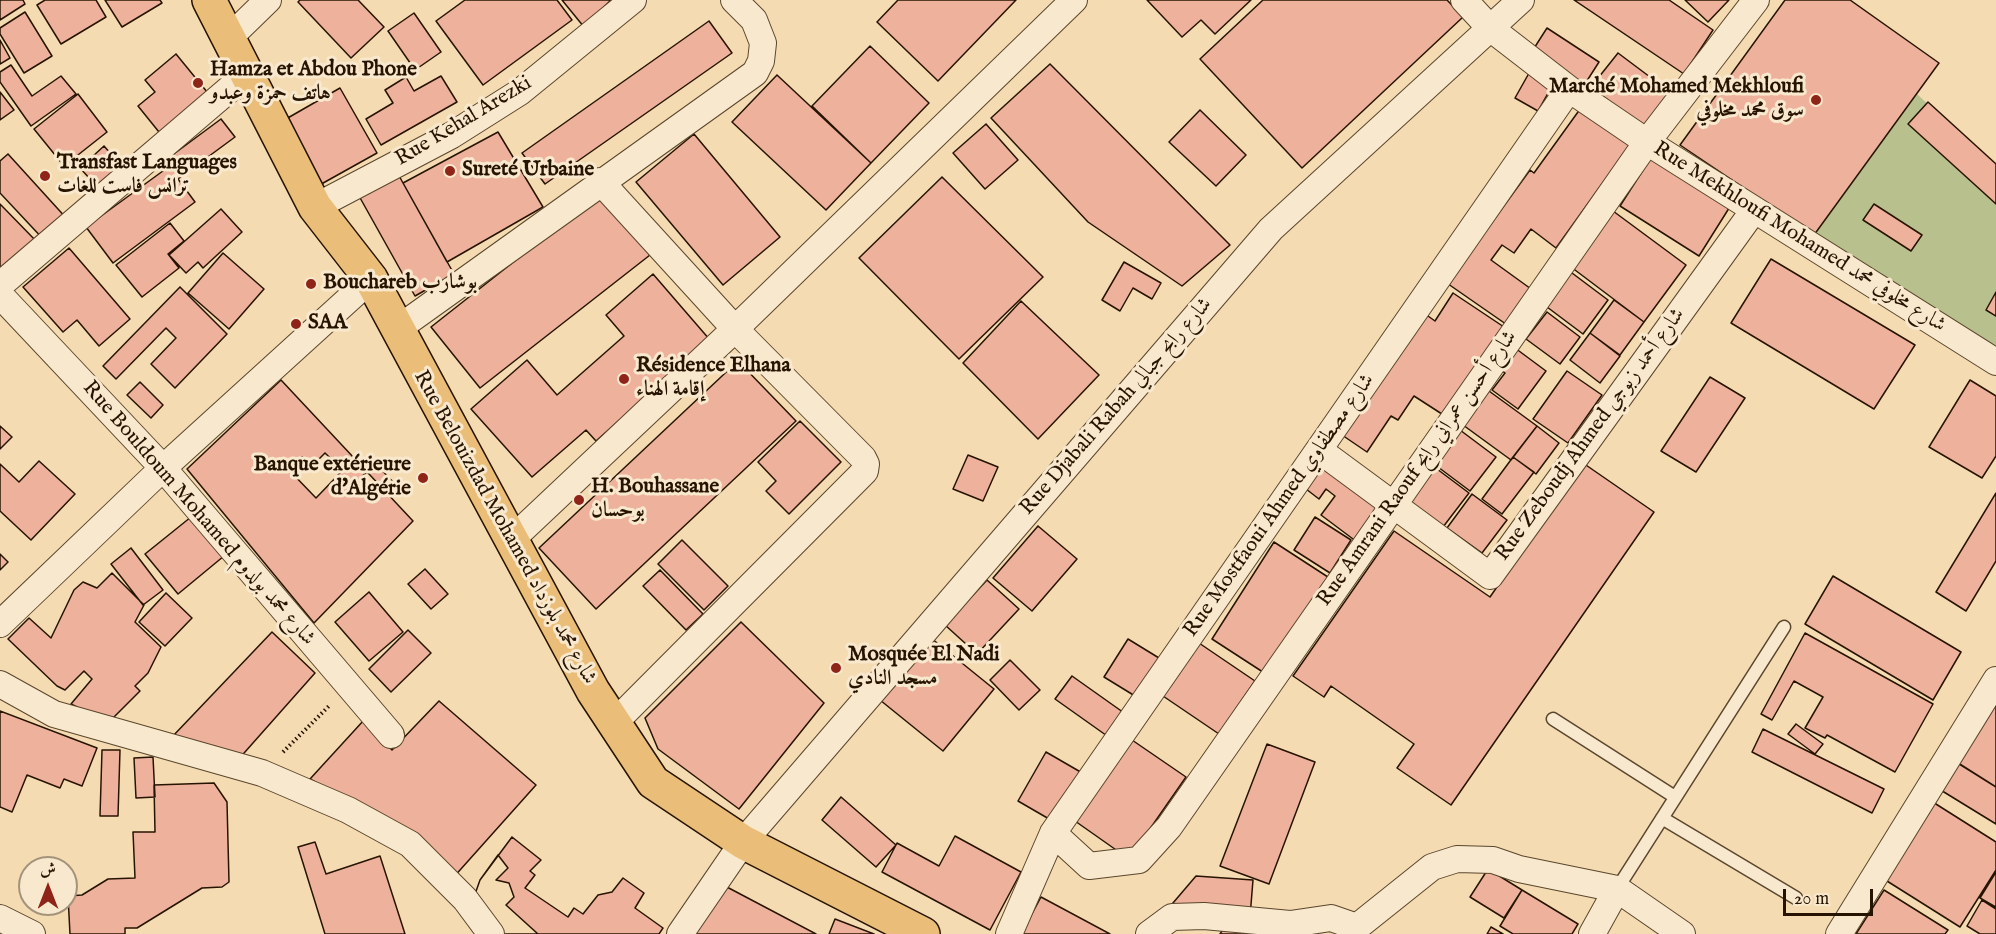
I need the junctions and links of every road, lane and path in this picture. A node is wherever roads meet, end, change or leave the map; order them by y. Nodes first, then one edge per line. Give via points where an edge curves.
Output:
1 (209, 0) edge
2 (268, 0) edge
3 (633, 0) edge
4 (734, 0) edge
5 (1074, 0) edge
6 (1464, 0) edge
7 (1521, 0) edge
8 (1756, 0) edge
9 (1490, 28) junction
10 (230, 37) junction
11 (247, 74) junction
12 (1569, 89) junction
13 (1647, 142) junction
14 (600, 181) junction
15 (315, 207) junction
16 (1754, 210) junction
17 (371, 279) junction
18 (0, 285) edge
19 (0, 295) edge
20 (735, 329) junction
21 (396, 330) junction
22 (1996, 362) edge
23 (1318, 450) junction
24 (163, 468) junction
25 (1394, 504) junction
26 (510, 541) junction
27 (0, 624) edge
28 (1784, 627) dead end
29 (1996, 680) edge
30 (0, 684) edge
31 (348, 686) junction
32 (1553, 719) dead end
33 (614, 723) junction
34 (391, 735) dead end
35 (262, 773) junction
36 (1675, 797) junction
37 (1662, 818) junction
38 (1053, 833) junction
39 (743, 842) junction
40 (1617, 889) junction
41 (1796, 898) dead end
42 (0, 918) edge
43 (32, 934) edge
44 (491, 934) edge
45 (680, 934) edge
46 (923, 934) edge
47 (1009, 934) edge
48 (1149, 934) edge
49 (1592, 934) edge
50 (1683, 934) edge
51 (1839, 934) edge

1 - 10 main road, Rue Belouizdad Mohamed شارع محمد بلوزداد
2 - 10 street
3 - 15 street, Rue Kehal Arezki via 520,92 452,135
4 - 14 street via 754,20 764,43 755,73
5 - 20 street
6 - 9 street, Rue Mekhloufi Mohamed شارع مخلوفي محمد
7 - 9 street, Rue Djabali Rabah شارع رابح جبالي
8 - 13 street, Rue Amrani Raouf شارع أحسن عمراني رابح
9 - 12 street, Rue Mekhloufi Mohamed شارع مخلوفي محمد
9 - 39 street, Rue Djabali Rabah شارع رابح جبالي via 1271,229
10 - 11 main road, Rue Belouizdad Mohamed شارع محمد بلوزداد
11 - 15 main road, Rue Belouizdad Mohamed شارع محمد بلوزداد
11 - 18 street
12 - 13 street, Rue Mekhloufi Mohamed شارع مخلوفي محمد
12 - 23 street, Rue Mostfaoui Ahmed شارع مصطفاوي
13 - 16 street, Rue Mekhloufi Mohamed شارع مخلوفي محمد
13 - 25 street, Rue Amrani Raouf شارع أحسن عمراني رابح
14 - 20 street
14 - 21 street
15 - 17 main road, Rue Belouizdad Mohamed شارع محمد بلوزداد
16 - 22 street, Rue Mekhloufi Mohamed شارع مخلوفي محمد
16 - 25 street, Rue Zeboudj Ahmed شارع أحمد زبوجي via 1490,576
17 - 21 main road, Rue Belouizdad Mohamed شارع محمد بلوزداد
17 - 24 street
19 - 24 street, Rue Bouldoum Mohamed شارع محمد بولدوم
20 - 26 street
20 - 33 street via 864,458 866,471
21 - 26 main road, Rue Belouizdad Mohamed شارع محمد بلوزداد
23 - 25 street, Rue Zeboudj Ahmed شارع أحمد زبوجي
23 - 38 street, Rue Mostfaoui Ahmed شارع مصطفاوي
24 - 27 street
24 - 31 street, Rue Bouldoum Mohamed شارع محمد بولدوم
25 - 38 street, Rue Amrani Raouf شارع أحسن عمراني رابح via 1169,827 1139,860 1089,866
26 - 33 main road, Rue Belouizdad Mohamed شارع محمد بلوزداد
28 - 36 lane
29 - 51 street
30 - 35 street via 54,714
31 - 34 street, Rue Bouldoum Mohamed شارع محمد بولدوم
31 - 35 path
32 - 36 lane
33 - 39 main road, Rue Belouizdad Mohamed شارع محمد بلوزداد via 653,782
35 - 44 street via 348,810 410,844 465,899
36 - 37 lane
37 - 40 lane
37 - 41 lane
38 - 47 street, Rue Mostfaoui Ahmed شارع مصطفاوي
39 - 45 street, Rue Djabali Rabah شارع رابح جبالي
39 - 46 main road, Rue Belouizdad Mohamed شارع محمد بلوزداد
40 - 48 street via 1493,860 1457,859 1432,867 1357,927 1330,918 1290,924 1172,917
40 - 49 street
40 - 50 street
42 - 43 street

